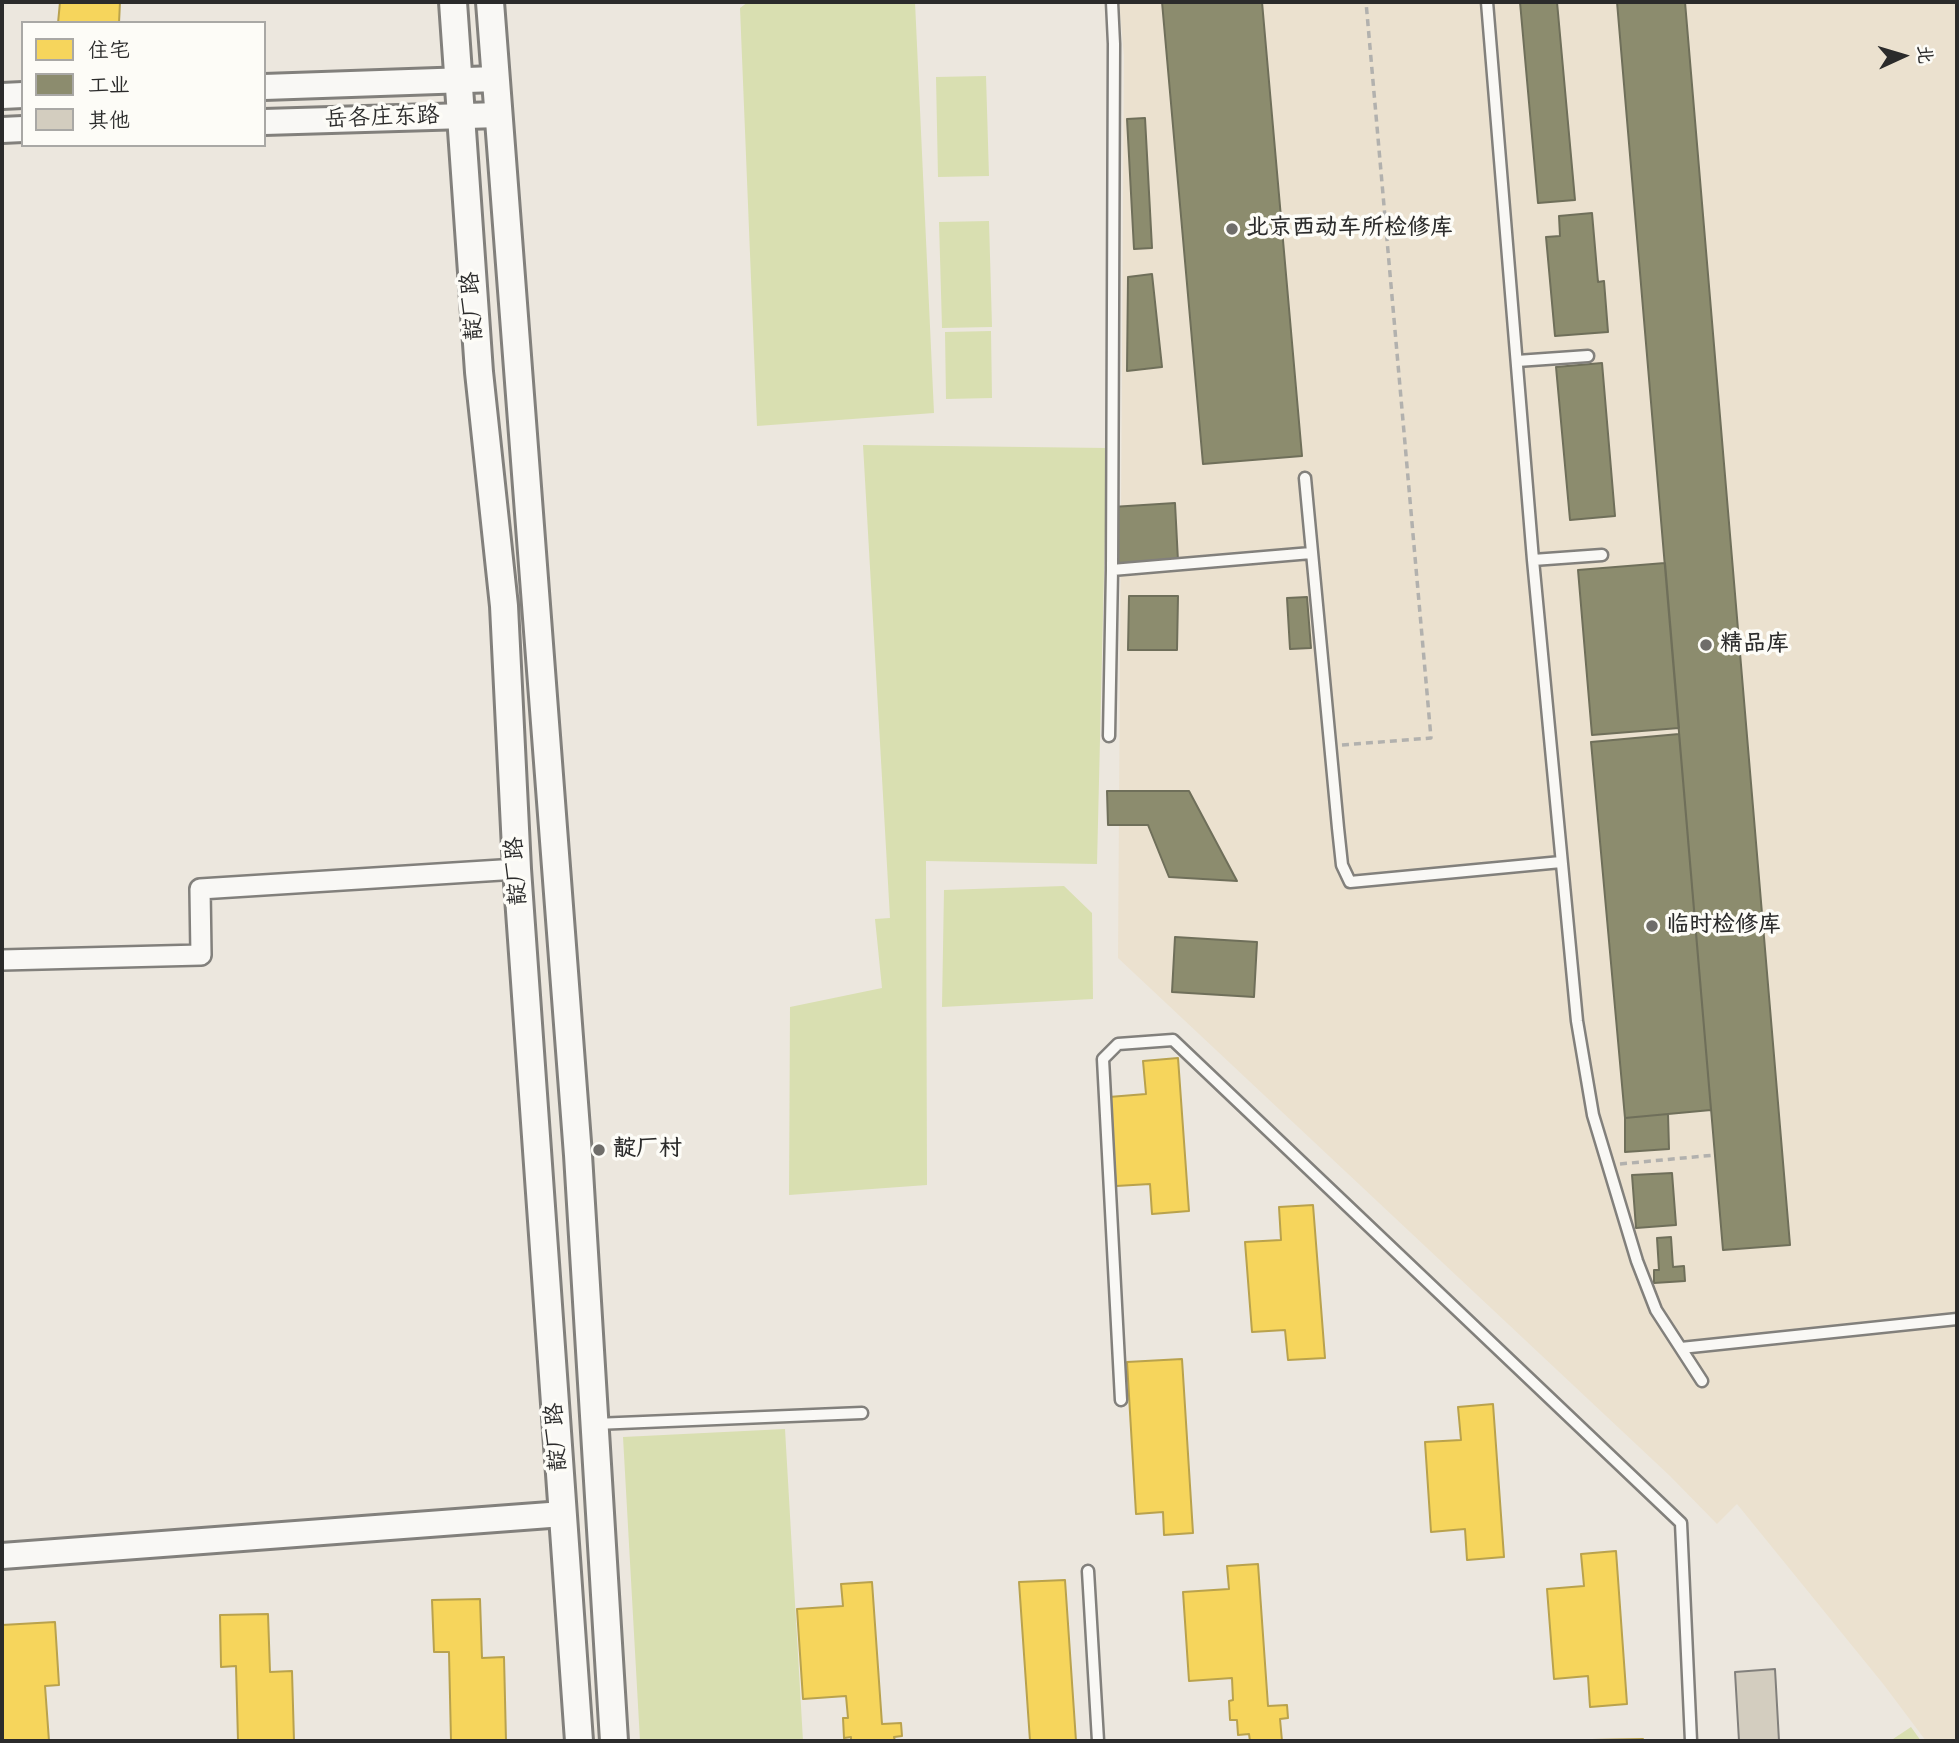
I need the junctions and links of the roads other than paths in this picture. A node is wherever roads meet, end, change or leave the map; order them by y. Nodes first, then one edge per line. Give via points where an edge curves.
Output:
1 (453, 2) edge
2 (491, 2) edge
3 (1112, 2) edge
4 (1487, 2) edge
5 (496, 79) junction
6 (458, 81) junction
7 (266, 87) edge
8 (21, 95) edge
9 (2, 96) edge
10 (499, 115) junction
11 (460, 117) junction
12 (266, 122) edge
13 (21, 129) edge
14 (2, 130) edge
15 (1588, 356) dead end
16 (1517, 361) junction
17 (1305, 478) dead end
18 (1311, 553) junction
19 (1602, 555) dead end
20 (1533, 560) junction
21 (1112, 569) junction
22 (1109, 736) dead end
23 (1560, 862) junction
24 (517, 869) junction
25 (2, 960) edge
26 (1957, 1319) edge
27 (1681, 1348) junction
28 (1702, 1381) dead end
29 (1121, 1400) dead end
30 (862, 1413) dead end
31 (594, 1424) junction
32 (563, 1514) junction
33 (2, 1556) edge
34 (1088, 1571) dead end
35 (579, 1741) edge
36 (614, 1741) edge
37 (1098, 1741) edge
38 (1691, 1741) edge

1 - 6 main road, 靛厂路
2 - 5 main road
3 - 21 lane
4 - 16 lane
5 - 6 street, 岳各庄东路
5 - 10 main road
6 - 7 street, 岳各庄东路
6 - 11 main road, 靛厂路
8 - 9 street
10 - 11 street, 岳各庄东路
10 - 31 main road via 578,1155
11 - 12 street, 岳各庄东路
11 - 24 main road, 靛厂路 via 479,372 504,606
13 - 14 street
15 - 16 lane
16 - 20 lane
17 - 18 lane
18 - 21 lane
18 - 23 lane via 1342,864 1350,882
19 - 20 lane
20 - 23 lane
21 - 22 lane
23 - 27 lane via 1577,1021 1593,1115 1637,1261 1656,1310
24 - 25 street via 200,890 201,954
24 - 32 main road, 靛厂路
26 - 27 lane
27 - 28 lane
29 - 38 lane via 1103,1059 1118,1044 1173,1040 1681,1523
30 - 31 lane
31 - 36 main road
32 - 33 street
32 - 35 main road, 靛厂路
34 - 37 lane

